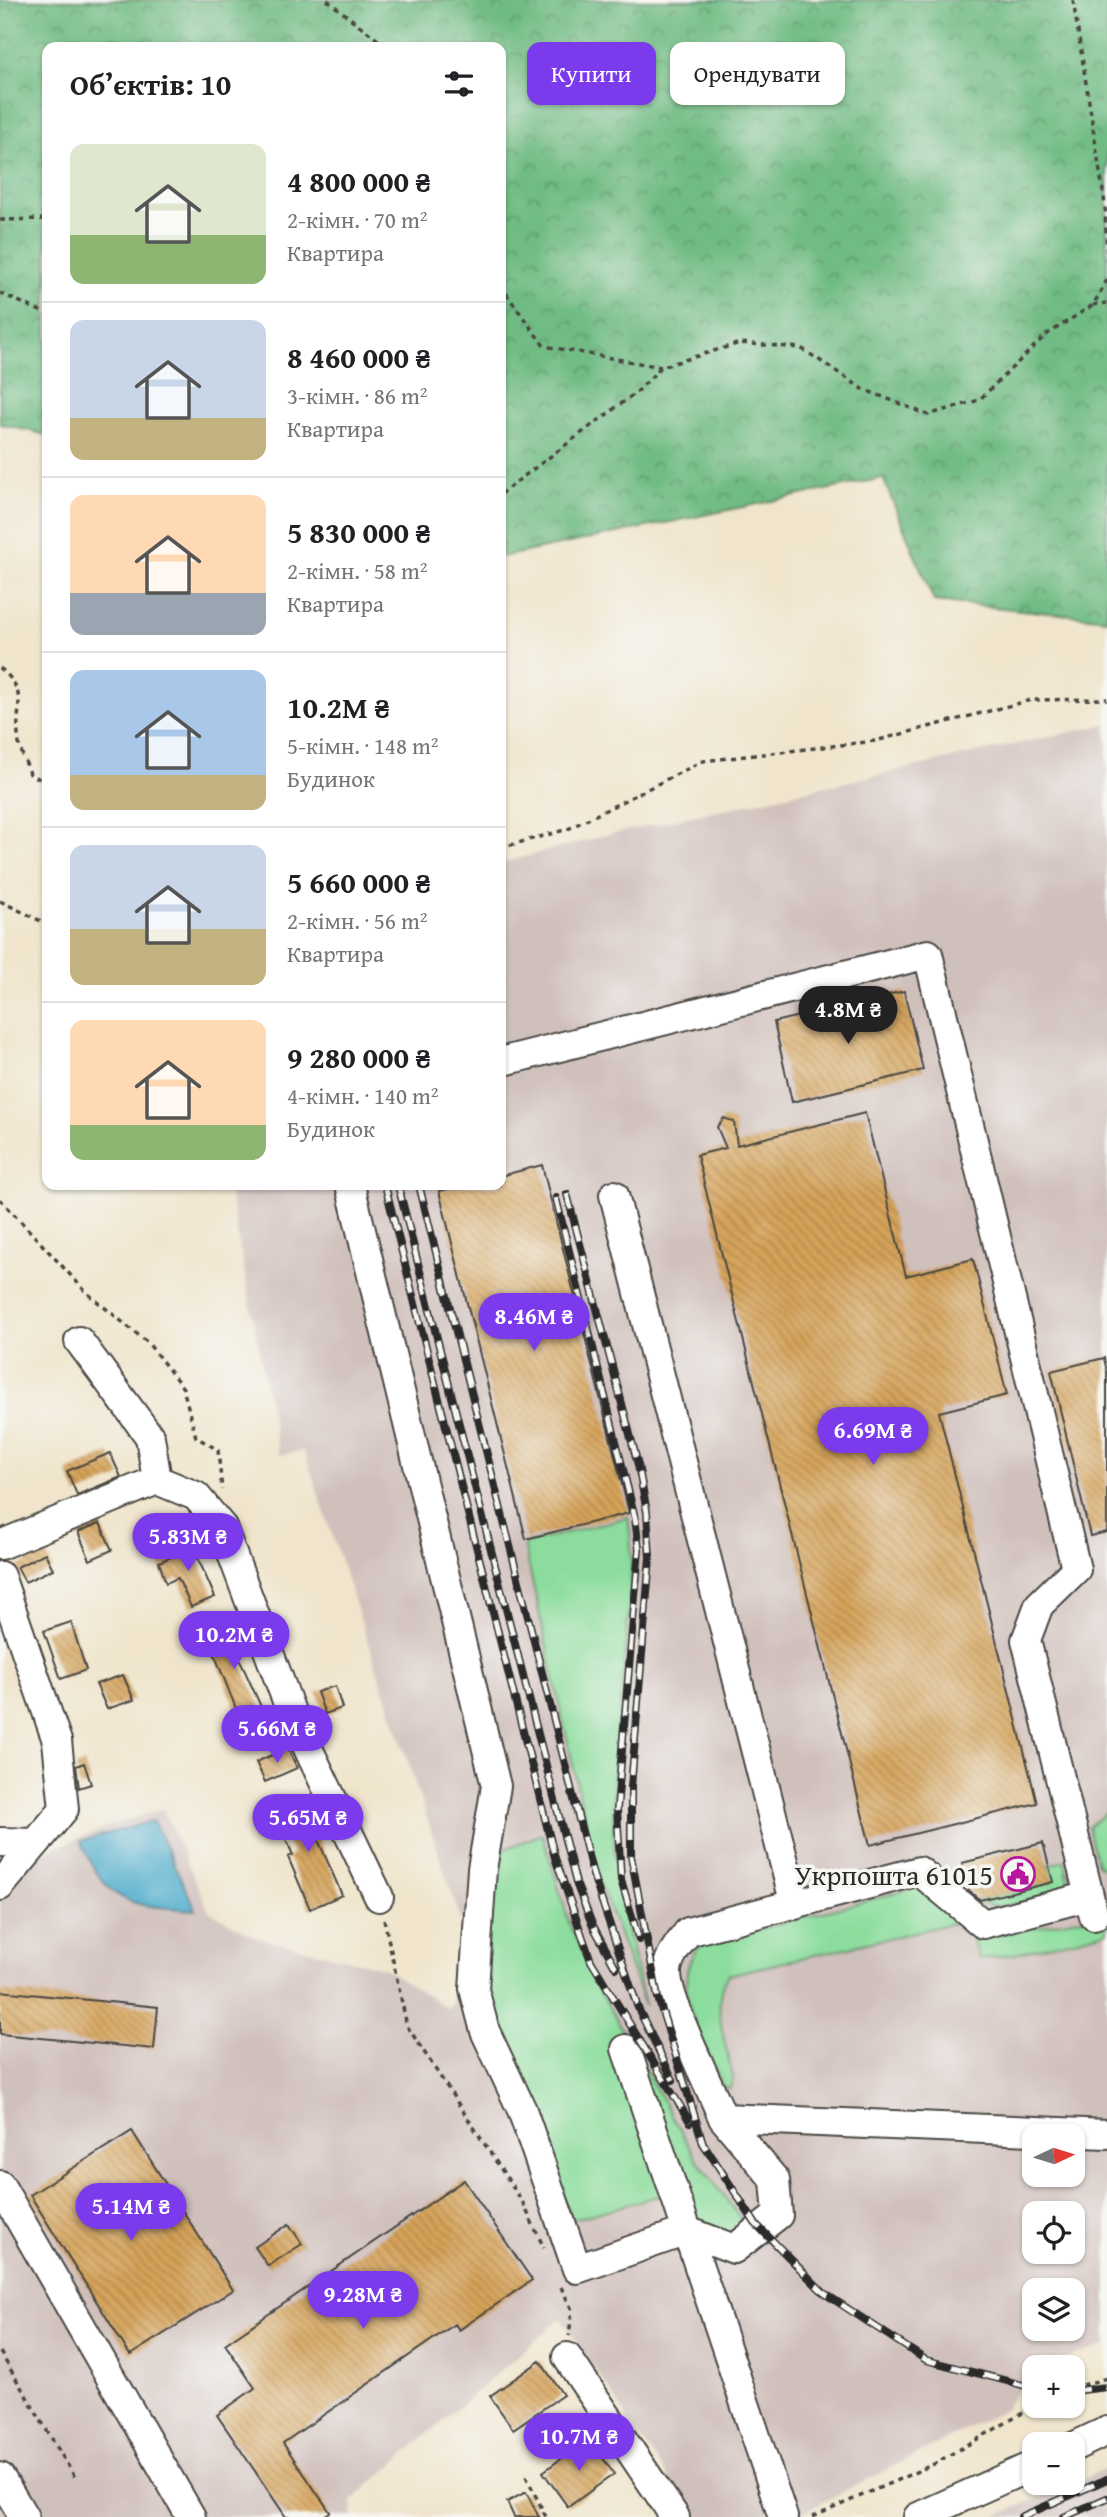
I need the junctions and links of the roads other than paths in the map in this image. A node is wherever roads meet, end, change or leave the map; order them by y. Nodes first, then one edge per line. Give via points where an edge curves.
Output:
1 (506, 1060) edge
2 (351, 1190) edge
3 (614, 1195) dead end
4 (79, 1341) dead end
5 (157, 1480) junction
6 (0, 1545) edge
7 (0, 1576) edge
8 (0, 1842) edge
9 (36, 1843) junction
10 (0, 1886) edge
11 (379, 1897) road end
12 (1096, 1898) edge
13 (795, 1905) junction
14 (626, 2049) dead end
15 (723, 2118) junction
16 (1107, 2134) edge
17 (0, 2185) edge
18 (687, 2231) junction
19 (566, 2357) road end
20 (1107, 2431) edge
21 (1085, 2441) edge
22 (1022, 2470) edge
23 (0, 2477) edge
24 (24, 2517) edge
25 (191, 2517) edge
26 (675, 2517) edge
27 (783, 2517) edge
28 (918, 2517) edge

1 - 12 street via 928,954 1076,1569 1039,1605 1026,1640 1080,1858
2 - 18 street via 496,1786 482,1869 474,1989 485,2031 522,2110 577,2269
3 - 13 street
4 - 5 street via 150,1437
5 - 6 street
5 - 11 street via 196,1496 222,1527 293,1717
7 - 9 street via 57,1741 64,1809
8 - 9 street
9 - 10 street
12 - 13 street via 983,1924 919,1871
13 - 15 street via 688,1932 674,1951 667,1973 674,2000
14 - 18 street
15 - 16 street
15 - 18 street via 775,2180 778,2215 734,2249
17 - 25 street
18 - 27 street
19 - 26 street
20 - 21 street
22 - 28 street
23 - 24 street

